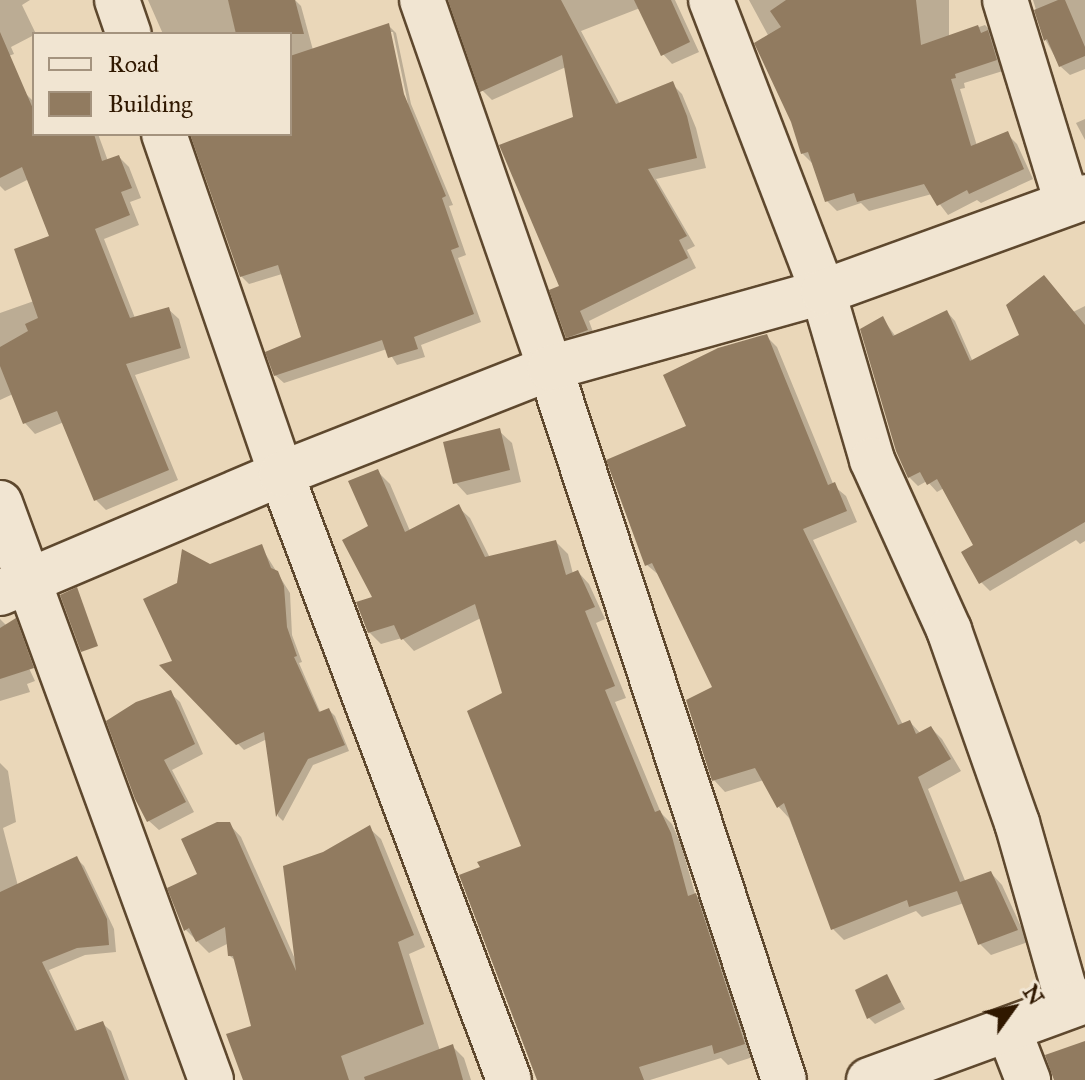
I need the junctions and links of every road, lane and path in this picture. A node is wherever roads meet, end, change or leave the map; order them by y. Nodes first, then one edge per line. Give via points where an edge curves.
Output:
1 (117, 0) edge
2 (422, 0) edge
3 (711, 0) edge
4 (1005, 0) edge
5 (128, 32) edge
6 (165, 136) edge
7 (1076, 200) edge
8 (823, 292) junction
9 (550, 368) junction
10 (281, 474) junction
11 (0, 503) edge
12 (15, 588) edge
13 (1077, 1003) edge
14 (1009, 1031) junction
15 (211, 1080) edge
16 (509, 1080) edge
17 (784, 1080) edge
18 (869, 1080) edge
19 (1028, 1080) edge

1 - 5 street
2 - 9 street
3 - 8 street
4 - 7 street
6 - 10 street
7 - 8 street
8 - 9 street
8 - 13 street via 872,460 949,630
9 - 10 street
9 - 17 street
10 - 12 street
10 - 16 street
11 - 12 street
12 - 15 street
13 - 14 street
14 - 18 street
14 - 19 street

